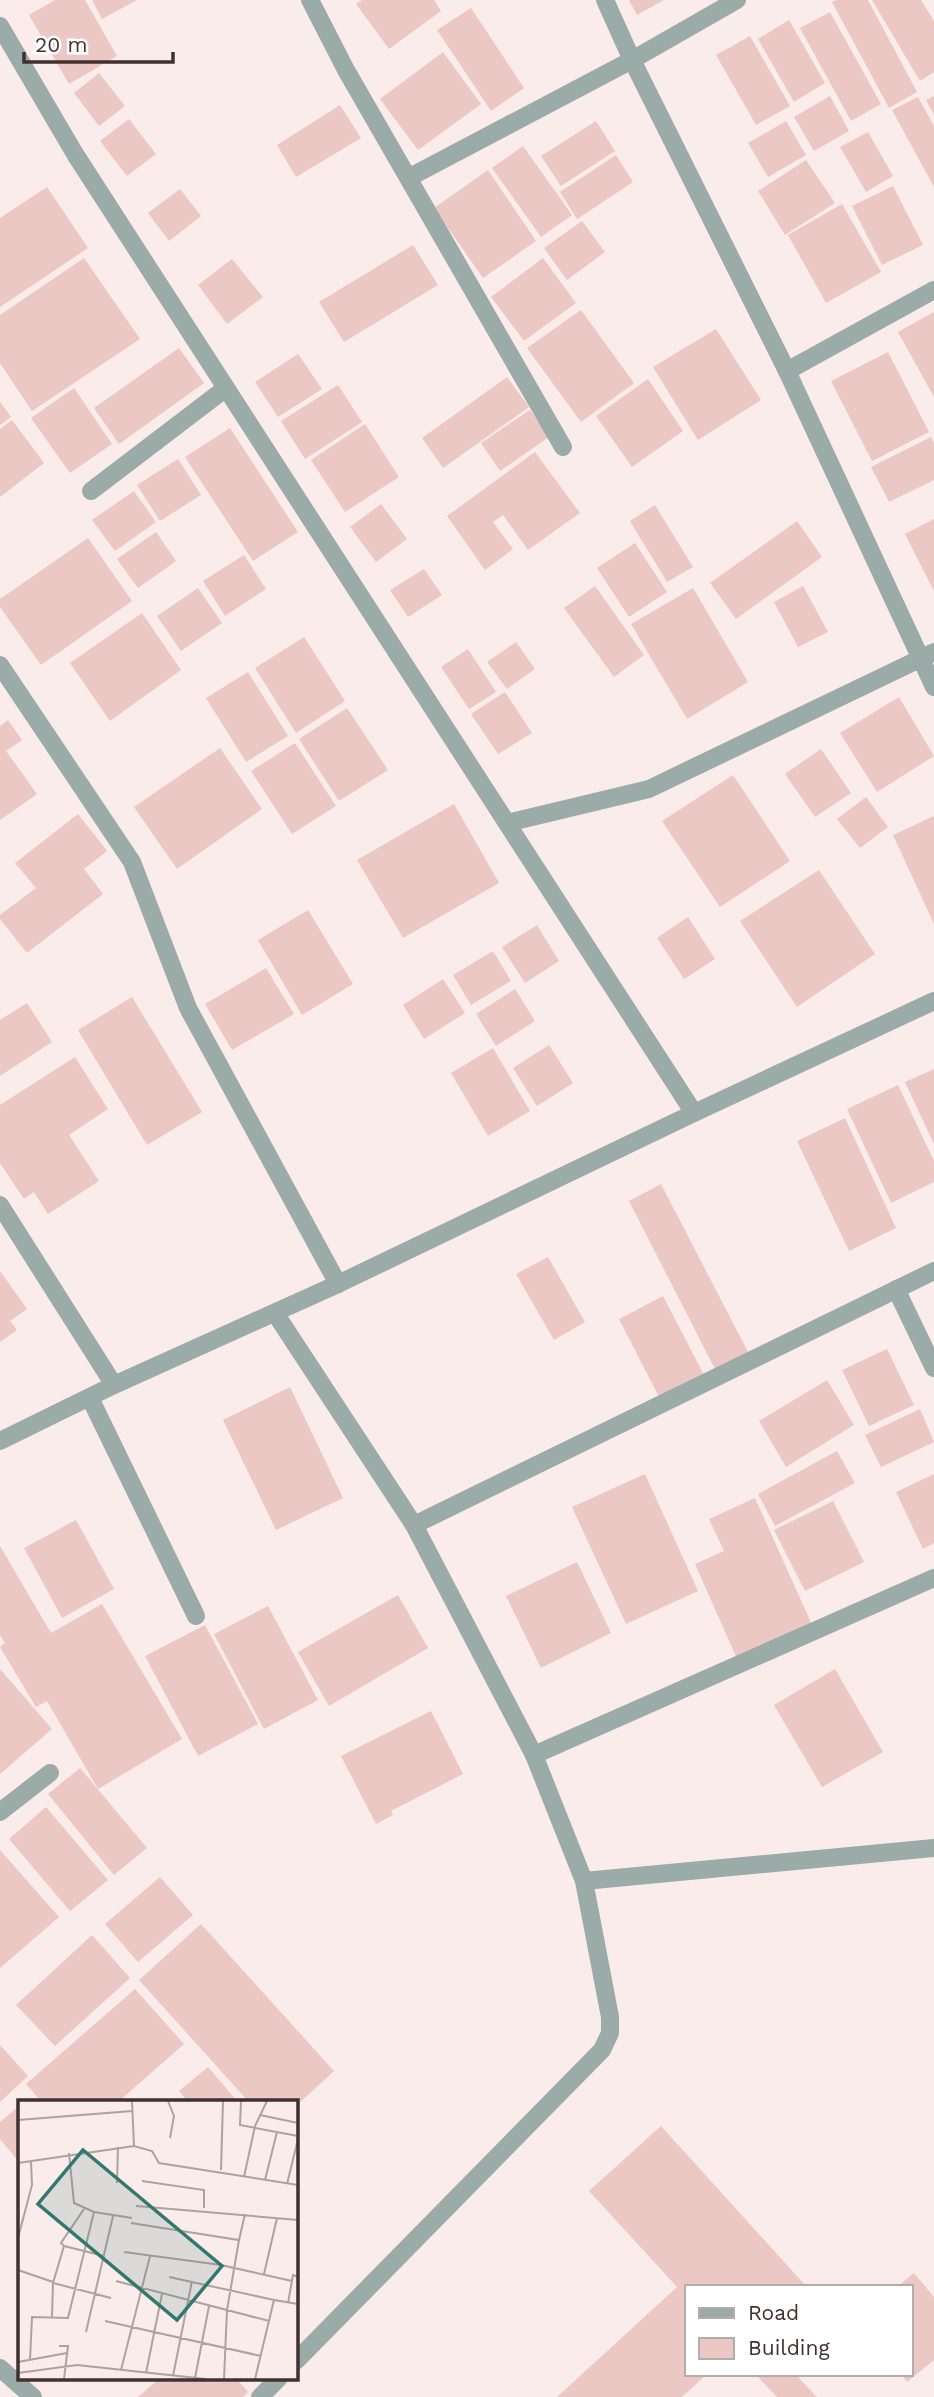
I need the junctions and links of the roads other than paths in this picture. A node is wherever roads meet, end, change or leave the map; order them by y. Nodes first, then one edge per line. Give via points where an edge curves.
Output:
1 (310, 0) edge
2 (605, 0) edge
3 (737, 0) edge
4 (0, 26) edge
5 (632, 60) junction
6 (410, 177) junction
7 (934, 290) edge
8 (788, 371) junction
9 (226, 388) junction
10 (563, 447) dead end
11 (91, 491) dead end
12 (928, 656) edge
13 (0, 665) edge
14 (934, 687) edge
15 (507, 822) junction
16 (934, 1001) edge
17 (694, 1113) junction
18 (0, 1205) edge
19 (934, 1271) edge
20 (338, 1284) junction
21 (896, 1289) junction
22 (275, 1313) junction
23 (934, 1368) edge
24 (114, 1385) junction
25 (90, 1398) junction
26 (0, 1441) edge
27 (414, 1525) junction
28 (934, 1578) edge
29 (196, 1616) dead end
30 (534, 1755) junction
31 (50, 1773) dead end
32 (0, 1812) edge
33 (934, 1847) edge
34 (584, 1881) junction
35 (298, 2359) edge
36 (0, 2368) edge
37 (277, 2380) edge
38 (33, 2397) edge
39 (260, 2397) edge

1 - 6 street
2 - 5 street
3 - 5 street
4 - 9 street via 75,154
5 - 6 street
5 - 8 street
6 - 10 street
7 - 8 street
8 - 12 street
9 - 11 street
9 - 15 street
12 - 14 street
12 - 15 street via 649,789
13 - 20 street via 132,862 188,1008
15 - 17 street
16 - 17 street
17 - 20 street
18 - 24 street
19 - 21 street
20 - 22 street
21 - 23 street
21 - 27 street
22 - 24 street
22 - 27 street
24 - 25 street
25 - 26 street
25 - 29 street
27 - 30 street
28 - 30 street
30 - 34 street
31 - 32 street
33 - 34 street
34 - 35 street via 610,2017 610,2033 602,2050
36 - 38 street
37 - 39 street

